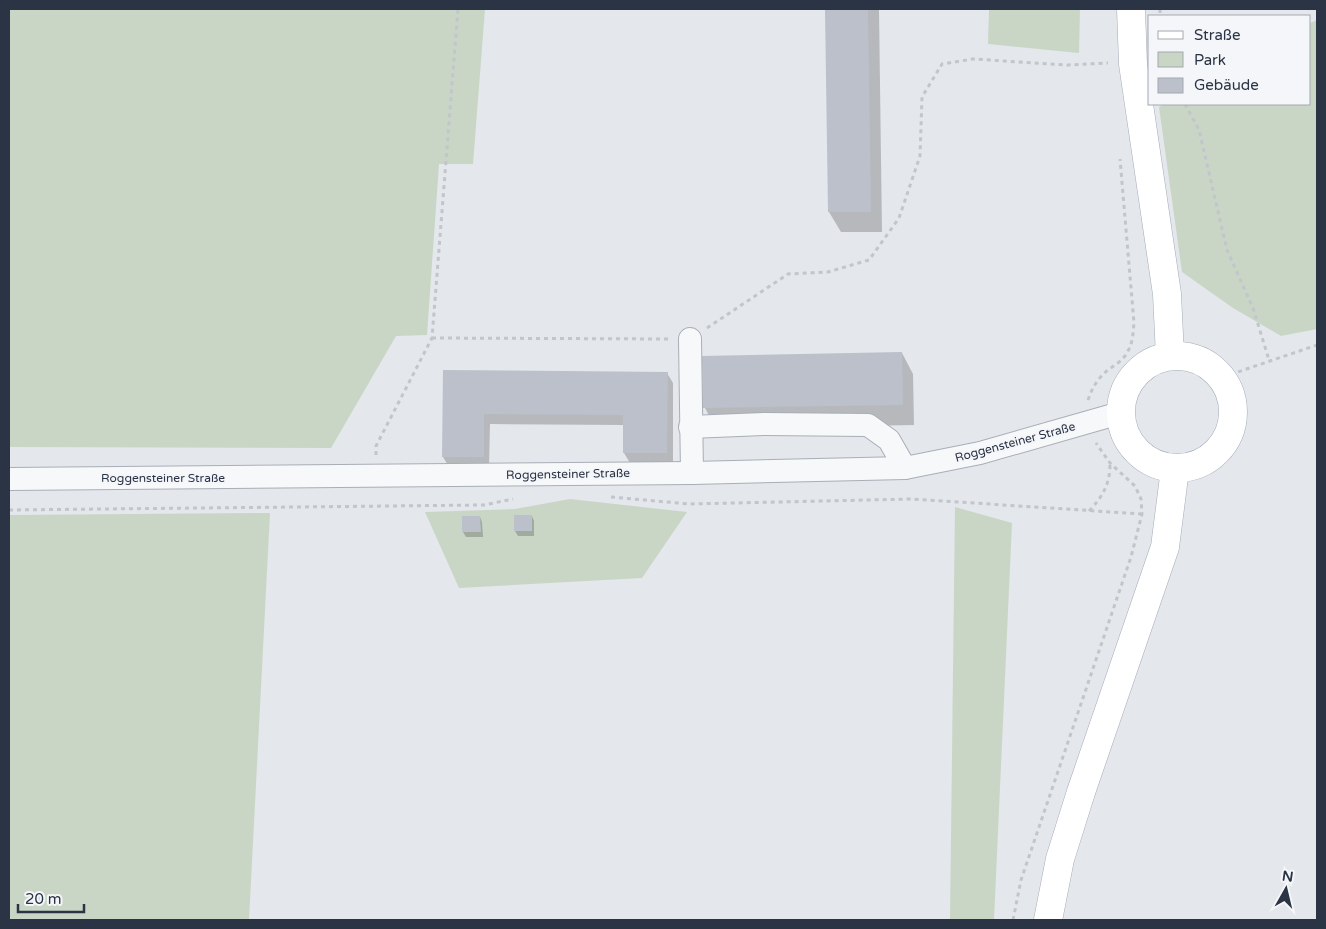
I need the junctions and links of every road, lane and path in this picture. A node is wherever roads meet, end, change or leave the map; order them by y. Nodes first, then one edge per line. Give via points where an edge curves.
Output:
1 (458, 9) edge
2 (1131, 9) edge
3 (1113, 63) dead end
4 (1185, 105) edge
5 (1119, 150) dead end
6 (432, 338) junction
7 (690, 339) junction
8 (1317, 345) edge
9 (1170, 356) junction
10 (1269, 360) junction
11 (1223, 377) junction
12 (1120, 413) junction
13 (1089, 421) junction
14 (690, 427) junction
15 (1110, 463) junction
16 (905, 468) junction
17 (1175, 469) junction
18 (692, 473) junction
19 (376, 476) junction
20 (9, 479) edge
21 (604, 496) dead end
22 (522, 497) dead end
23 (9, 510) edge
24 (1090, 511) junction
25 (1142, 514) junction
26 (1013, 920) edge
27 (1048, 920) edge

1 - 6 path
2 - 9 main road via 1133,64 1168,294
3 - 7 path via 1068,65 973,59 942,64 922,97 920,156 899,218 869,260 828,272 788,274
4 - 10 path via 1199,130 1227,250 1253,308
5 - 13 path via 1133,339 1128,353 1094,385 1088,400
6 - 7 path
6 - 19 path via 376,446
7 - 14 street
8 - 10 path
9 - 11 main road via 1187,356 1204,362
9 - 12 main road via 1154,360 1140,369 1122,397
10 - 11 path
11 - 17 main road via 1234,406 1232,425 1225,443 1212,458 1194,466
12 - 13 street, Roggensteiner Straße
12 - 17 main road via 1123,430 1131,446 1158,466
13 - 15 path via 1095,442
13 - 16 street, Roggensteiner Straße via 980,453
14 - 16 street via 868,425 889,440
14 - 18 street
15 - 24 path via 1105,490
15 - 25 path via 1135,486 1141,499
16 - 18 street, Roggensteiner Straße
17 - 27 main road via 1164,547 1060,858
18 - 19 street, Roggensteiner Straße
19 - 20 street, Roggensteiner Straße
21 - 24 path via 689,504 912,498
22 - 23 path via 484,504
24 - 25 path
25 - 26 path via 1131,557 1021,880

